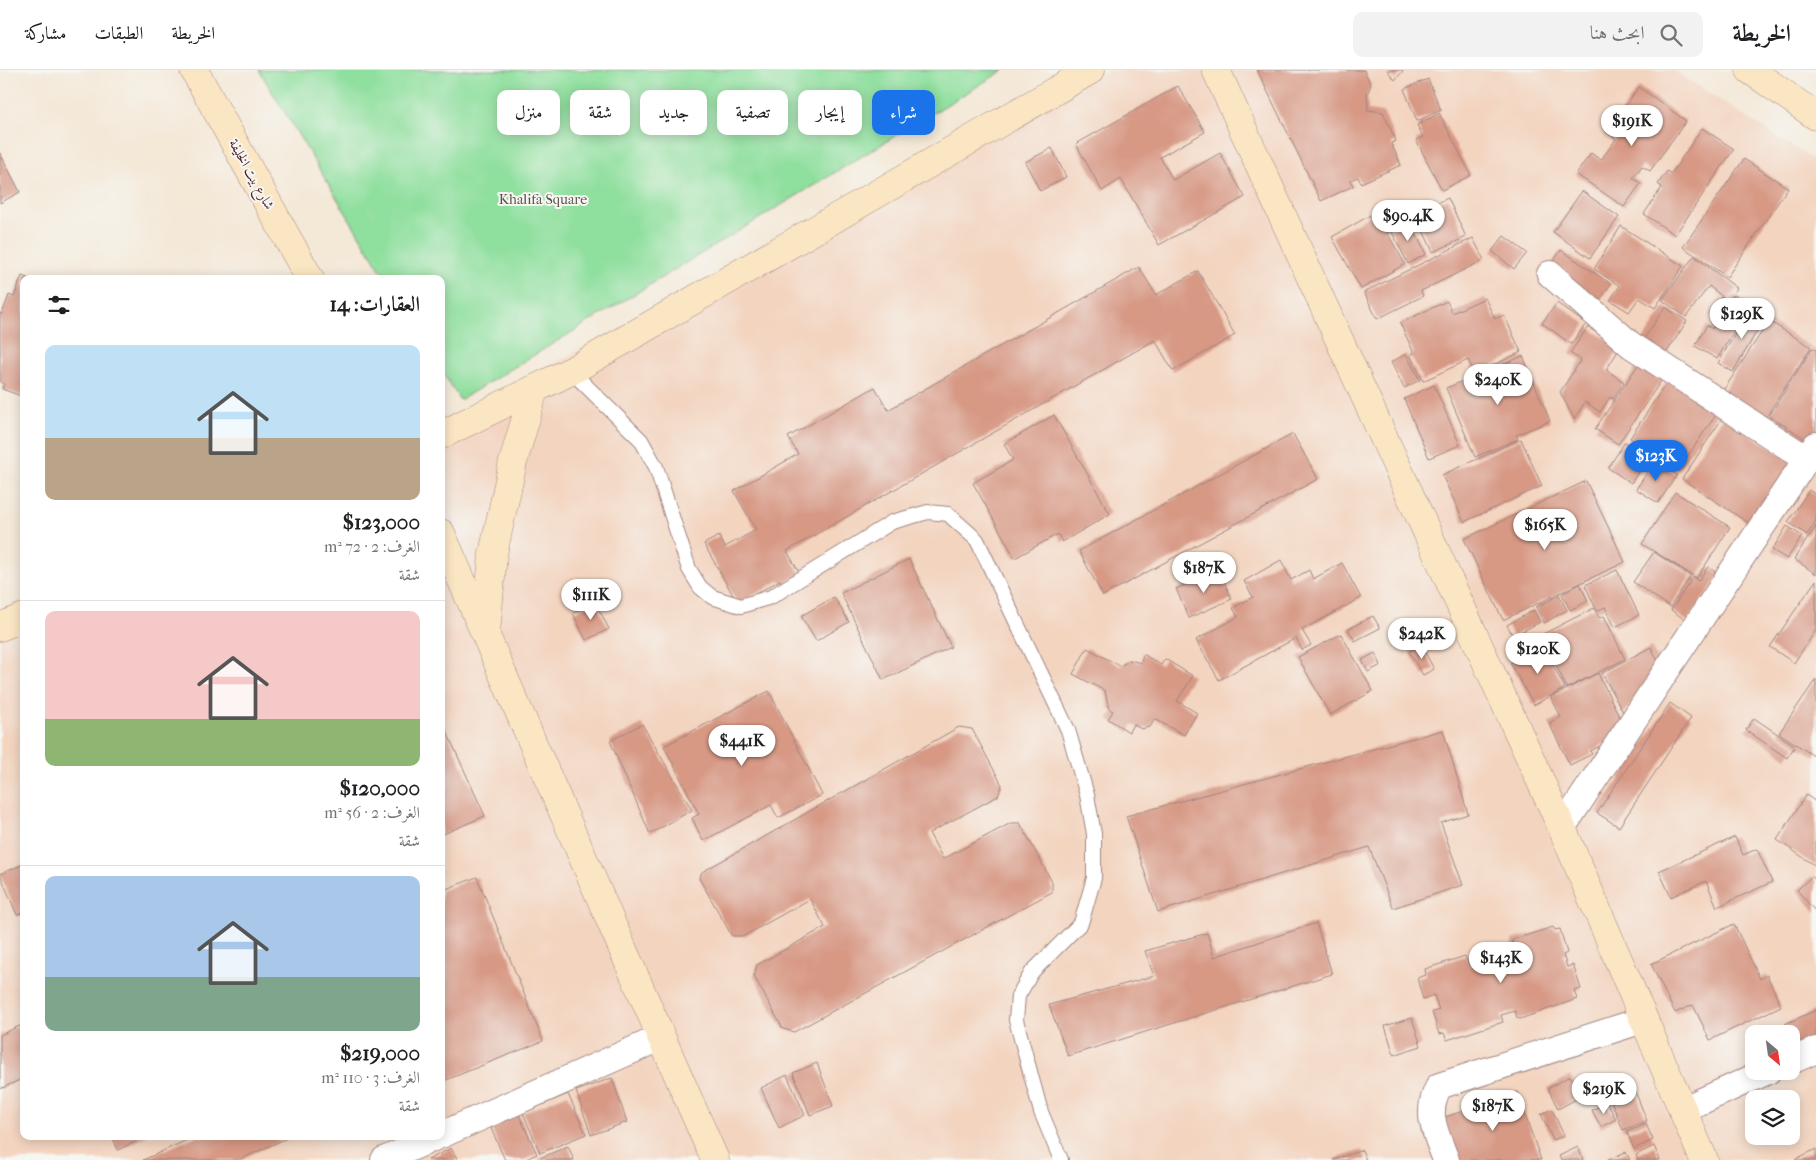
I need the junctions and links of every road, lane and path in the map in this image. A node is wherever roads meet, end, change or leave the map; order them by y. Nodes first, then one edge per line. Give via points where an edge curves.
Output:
1 (194, 70) edge
2 (1091, 70) edge
3 (1216, 70) edge
4 (1750, 70) edge
5 (1816, 116) edge
6 (1550, 274) dead end
7 (308, 275) edge
8 (571, 371) junction
9 (534, 390) junction
10 (445, 433) edge
11 (1812, 452) edge
12 (445, 542) edge
13 (20, 619) edge
14 (0, 627) edge
15 (485, 636) junction
16 (1562, 828) junction
17 (1643, 1020) junction
18 (660, 1038) junction
19 (1816, 1050) edge
20 (1800, 1057) edge
21 (1748, 1080) edge
22 (1682, 1110) junction
23 (445, 1133) edge
24 (429, 1140) edge
25 (384, 1160) edge
26 (715, 1160) edge
27 (1062, 1160) edge
28 (1446, 1160) edge
29 (1704, 1160) edge

1 - 7 main road, شارع بيت الخليفة
2 - 8 main road
3 - 16 main road
4 - 5 main road
6 - 11 street via 1630,345
8 - 9 main road
8 - 27 lane via 641,440 656,467 689,569 700,587 712,597 741,606 771,597 892,522 928,512 948,514 977,540 1068,730 1087,795 1094,834 1094,878 1081,923 1032,972 1018,996 1016,1020 1041,1112
9 - 10 main road
9 - 15 main road via 513,462 493,554
11 - 16 street
12 - 15 main road
13 - 14 main road
15 - 18 main road
16 - 17 main road
17 - 22 main road
17 - 28 street via 1439,1086 1432,1098 1430,1119
18 - 23 street
18 - 26 main road
19 - 20 street
21 - 22 street
22 - 29 main road
24 - 25 street

